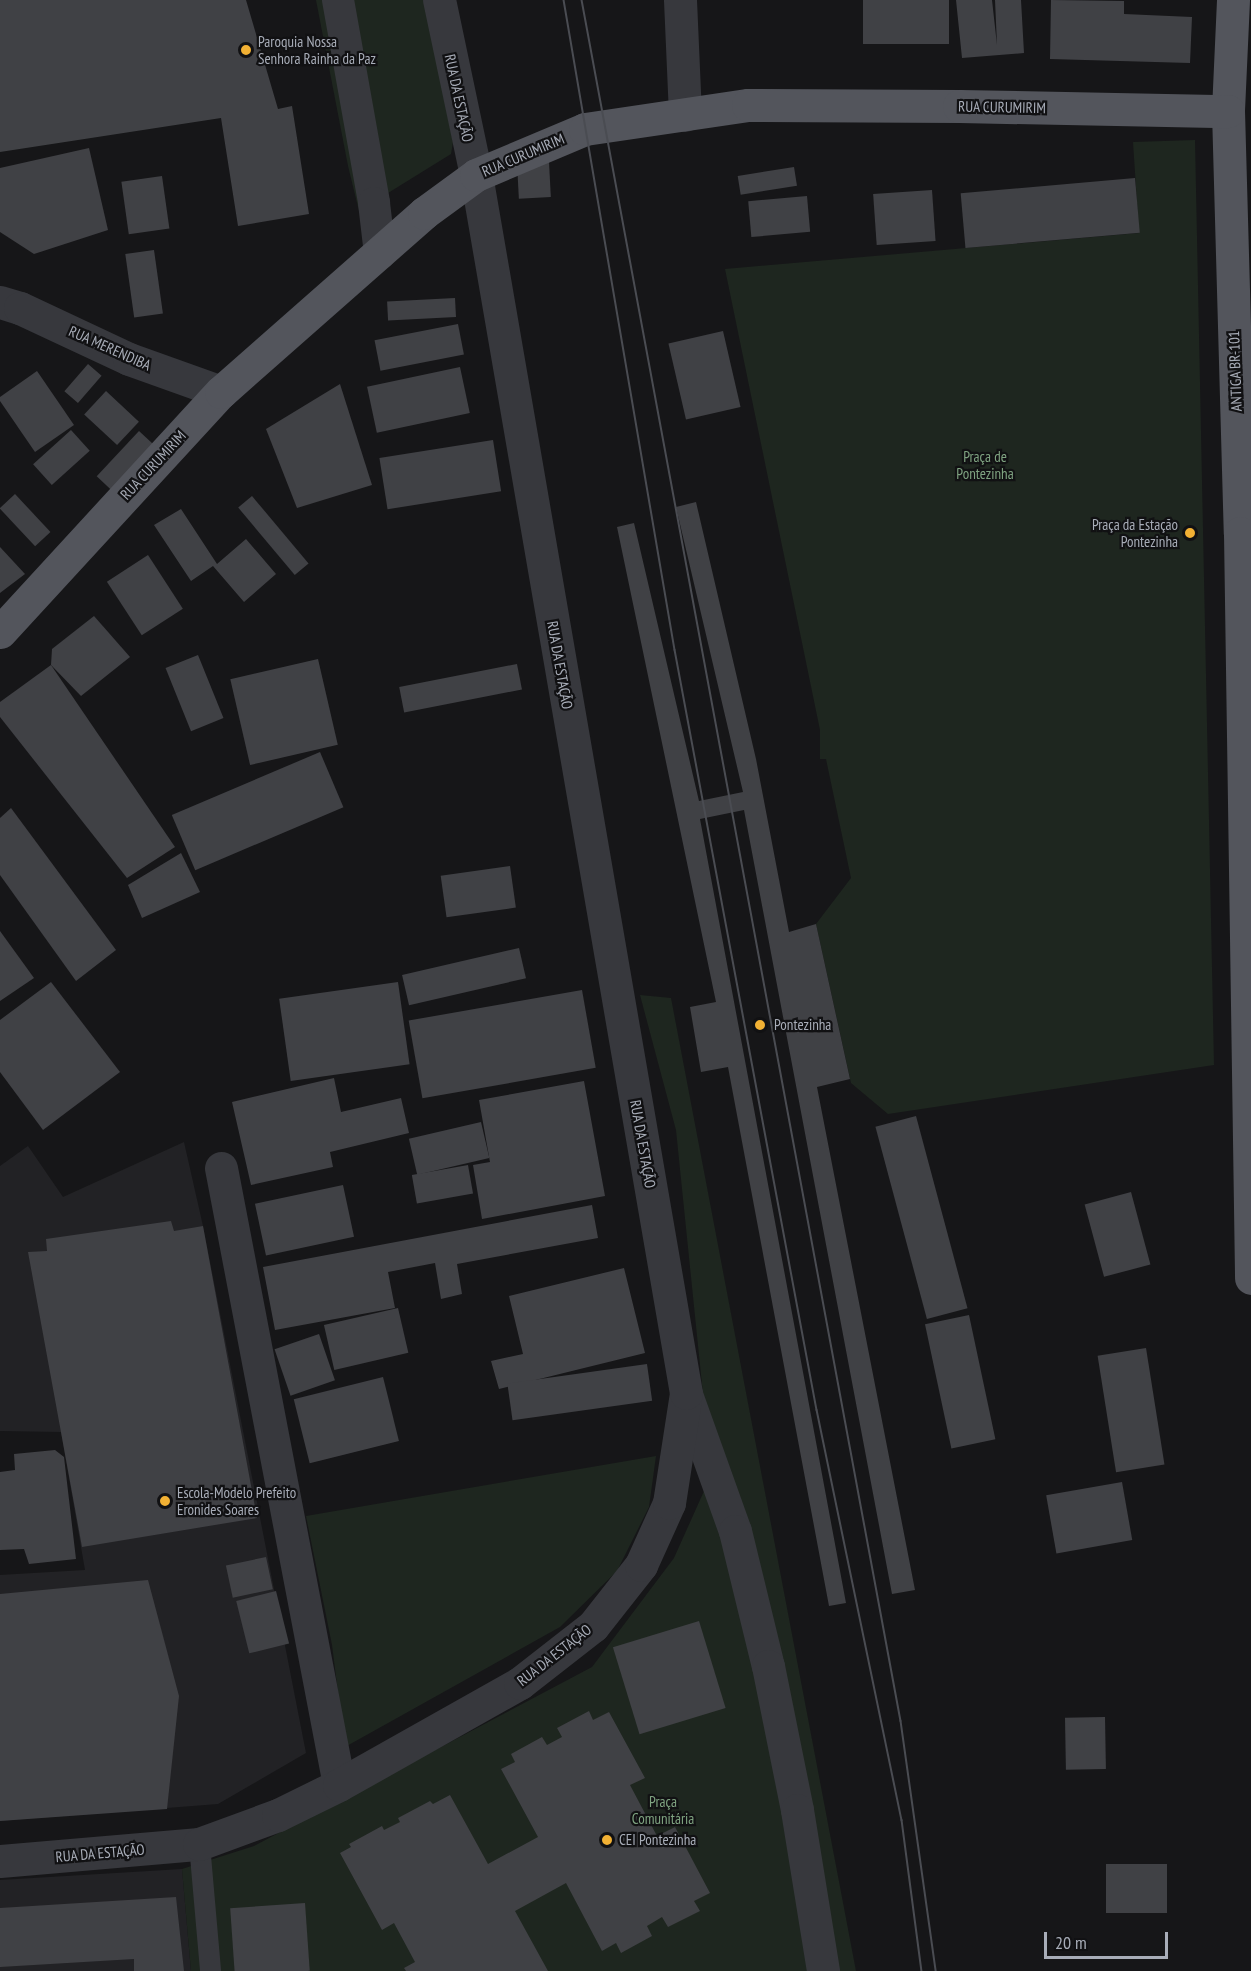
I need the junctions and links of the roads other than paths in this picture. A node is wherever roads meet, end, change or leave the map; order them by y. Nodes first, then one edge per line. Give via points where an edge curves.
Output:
1 (338, 0) edge
2 (439, 0) edge
3 (680, 0) edge
4 (1233, 0) edge
5 (1228, 111) junction
6 (684, 115) junction
7 (476, 175) junction
8 (380, 254) junction
9 (0, 302) edge
10 (221, 392) junction
11 (0, 632) edge
12 (221, 1168) dead end
13 (1251, 1278) edge
14 (686, 1393) junction
15 (339, 1785) junction
16 (199, 1844) junction
17 (0, 1862) edge
18 (210, 1971) edge
19 (823, 1971) edge

1 - 8 street
2 - 7 street, RUA DA ESTAÇÃO
3 - 6 street
4 - 5 main road, ANTIGA BR-101
5 - 6 main road, RUA CURUMIRIM via 748,105
5 - 13 main road, ANTIGA BR-101 via 1240,533
6 - 7 main road, RUA CURUMIRIM via 585,129
7 - 8 main road, RUA CURUMIRIM via 424,213
7 - 14 street, RUA DA ESTAÇÃO
8 - 10 main road, RUA CURUMIRIM
9 - 10 street, RUA MERENDIBA via 129,359
10 - 11 main road, RUA CURUMIRIM
12 - 15 street
14 - 15 street, RUA DA ESTAÇÃO via 669,1503 641,1565 593,1626 520,1683
14 - 19 street via 735,1531 768,1666
15 - 16 street, RUA DA ESTAÇÃO via 278,1815
16 - 17 street, RUA DA ESTAÇÃO
16 - 18 lane

